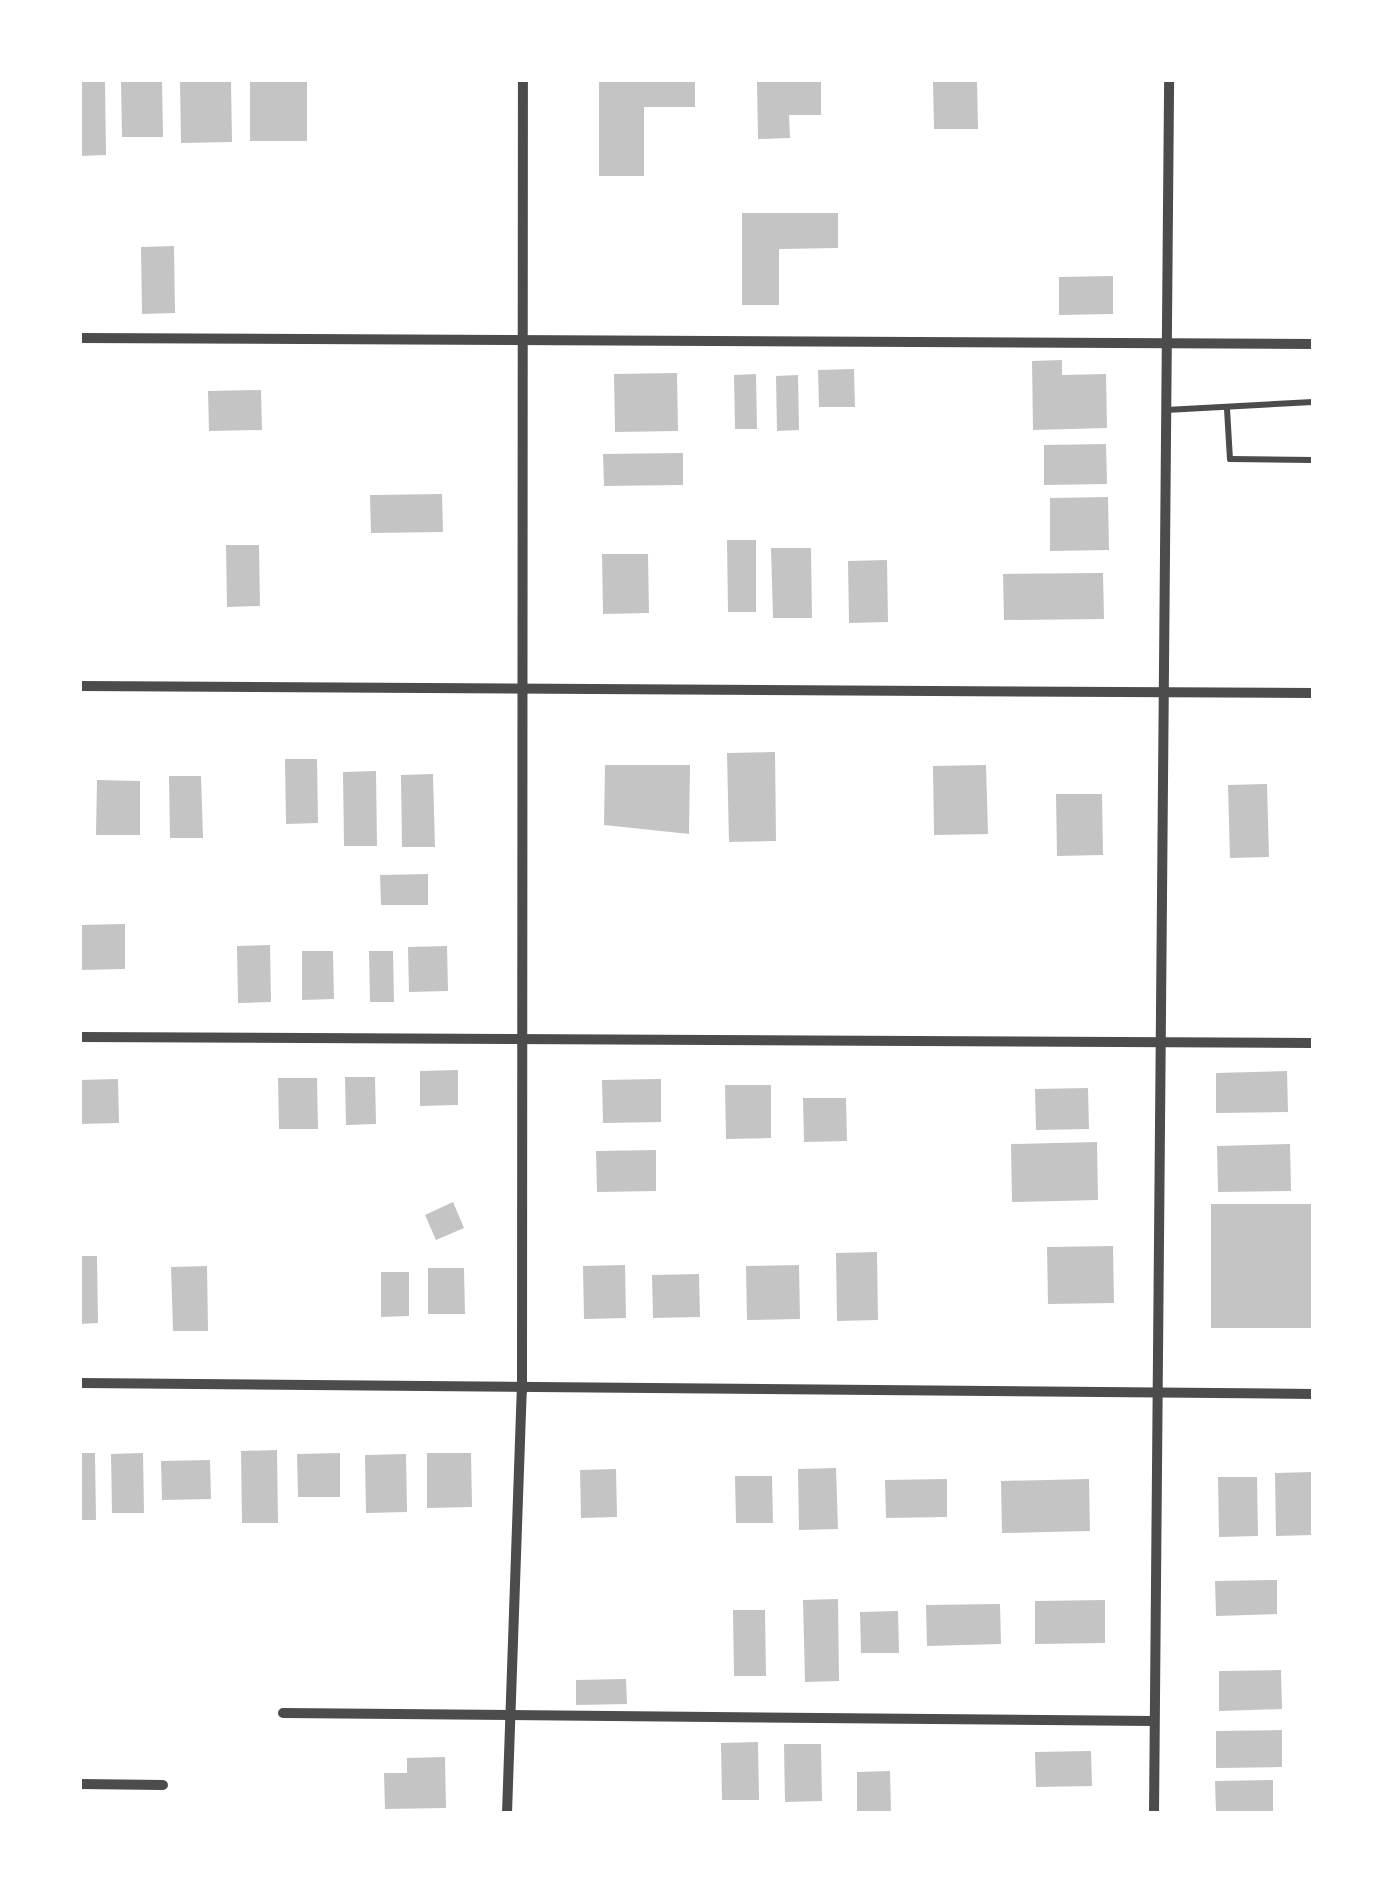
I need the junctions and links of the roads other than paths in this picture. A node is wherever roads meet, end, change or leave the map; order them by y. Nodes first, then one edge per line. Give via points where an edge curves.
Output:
1 (522, 80) edge
2 (1169, 80) edge
3 (80, 338) edge
4 (522, 339) junction
5 (1165, 344) junction
6 (1313, 344) edge
7 (1313, 402) edge
8 (1227, 408) junction
9 (1164, 410) junction
10 (1313, 460) edge
11 (80, 686) edge
12 (520, 687) junction
13 (1162, 693) junction
14 (1313, 694) edge
15 (80, 1037) edge
16 (522, 1042) junction
17 (1159, 1042) junction
18 (1313, 1043) edge
19 (80, 1383) edge
20 (522, 1391) junction
21 (1154, 1392) junction
22 (1313, 1394) edge
23 (283, 1714) dead end
24 (511, 1717) junction
25 (1154, 1721) junction
26 (80, 1784) edge
27 (163, 1785) dead end
28 (507, 1813) edge
29 (1154, 1813) edge

1 - 4 street
2 - 5 street
3 - 4 street
4 - 5 street
4 - 12 street
5 - 6 street
5 - 9 street
7 - 8 lane
8 - 9 lane
8 - 10 lane via 1230,459
9 - 13 street
11 - 12 street
12 - 13 street
12 - 16 street
13 - 14 street
13 - 17 street
15 - 16 street
16 - 17 street
16 - 20 street
17 - 18 street
17 - 21 street
19 - 20 street
20 - 21 street
20 - 24 street
21 - 22 street
21 - 25 street
23 - 24 street
24 - 25 street
24 - 28 street
25 - 29 street
26 - 27 street

